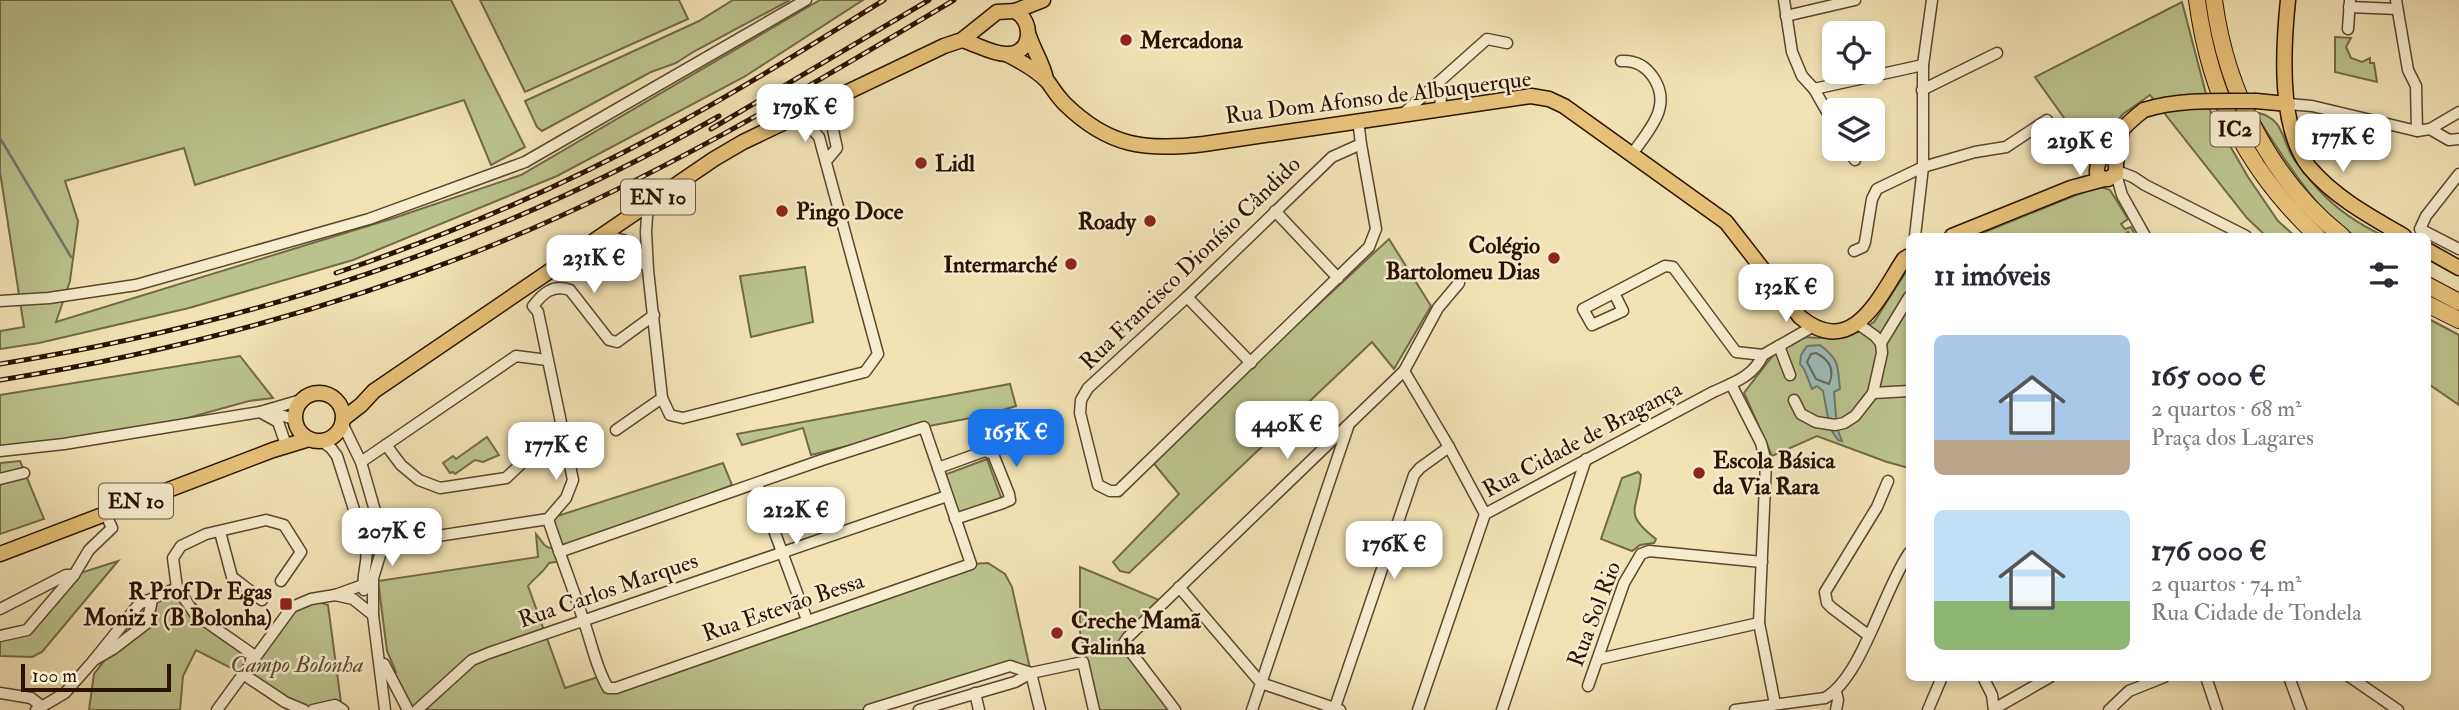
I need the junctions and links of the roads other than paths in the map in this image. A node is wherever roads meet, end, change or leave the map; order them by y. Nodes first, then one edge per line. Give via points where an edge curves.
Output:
1 (806, 0) edge
2 (1046, 0) edge
3 (1784, 0) edge
4 (1855, 0) edge
5 (1932, 0) edge
6 (2197, 0) edge
7 (2214, 0) edge
8 (2288, 0) edge
9 (2349, 4) edge
10 (2397, 5) edge
11 (1015, 11) junction
12 (1786, 16) junction
13 (988, 19) junction
14 (2348, 29) dead end
15 (1029, 32) junction
16 (962, 40) junction
17 (1507, 43) dead end
18 (1002, 53) junction
19 (1997, 53) dead end
20 (1621, 61) dead end
21 (1923, 65) junction
22 (1046, 80) junction
23 (1435, 86) junction
24 (1814, 89) junction
25 (1922, 90) junction
26 (841, 94) junction
27 (1422, 96) junction
28 (1822, 103) edge
29 (2288, 104) junction
30 (1434, 110) junction
31 (2459, 112) edge
32 (1404, 113) junction
33 (791, 118) junction
34 (1358, 120) junction
35 (2047, 120) dead end
36 (2430, 129) junction
37 (2122, 130) junction
38 (2417, 131) junction
39 (2459, 139) edge
40 (1361, 144) junction
41 (1632, 154) junction
42 (826, 161) junction
43 (2099, 163) junction
44 (1923, 167) junction
45 (2112, 173) junction
46 (2459, 174) edge
47 (2145, 186) junction
48 (2071, 188) junction
49 (2122, 195) junction
50 (655, 199) junction
51 (1275, 211) junction
52 (1915, 233) edge
53 (1959, 233) edge
54 (2143, 233) edge
55 (2240, 233) edge
56 (2314, 233) edge
57 (2339, 233) edge
58 (2399, 233) edge
59 (2428, 233) edge
60 (2431, 235) edge
61 (598, 238) junction
62 (2459, 249) edge
63 (1854, 250) dead end
64 (2431, 252) edge
65 (1906, 258) edge
66 (2459, 268) edge
67 (648, 270) junction
68 (1338, 278) junction
69 (1459, 283) dead end
70 (2431, 287) edge
71 (1614, 293) dead end
72 (1187, 297) junction
73 (0, 302) edge
74 (1906, 302) edge
75 (2459, 302) edge
76 (2431, 306) edge
77 (653, 315) junction
78 (2459, 320) edge
79 (1858, 324) junction
80 (1812, 327) junction
81 (1881, 343) junction
82 (1779, 345) junction
83 (1763, 355) junction
84 (547, 360) junction
85 (1251, 363) junction
86 (1404, 371) junction
87 (1790, 375) dead end
88 (1731, 384) junction
89 (374, 391) junction
90 (1906, 391) edge
91 (1873, 393) junction
92 (662, 398) junction
93 (301, 400) junction
94 (1794, 400) dead end
95 (337, 401) junction
96 (260, 412) junction
97 (342, 421) junction
98 (295, 422) junction
99 (1348, 424) junction
100 (617, 430) dead end
101 (564, 435) junction
102 (285, 439) junction
103 (315, 440) junction
104 (386, 445) junction
105 (1449, 447) junction
106 (273, 450) junction
107 (0, 452) edge
108 (1586, 460) junction
109 (361, 461) junction
110 (937, 468) junction
111 (24, 473) dead end
112 (0, 479) edge
113 (1888, 481) dead end
114 (757, 484) junction
115 (947, 496) junction
116 (105, 513) junction
117 (1485, 514) junction
118 (548, 519) junction
119 (955, 519) junction
120 (220, 532) junction
121 (384, 542) junction
122 (366, 547) junction
123 (559, 552) junction
124 (781, 552) junction
125 (0, 554) edge
126 (1906, 560) edge
127 (1762, 562) junction
128 (74, 575) junction
129 (281, 581) dead end
130 (366, 586) junction
131 (1179, 587) junction
132 (177, 588) junction
133 (335, 595) junction
134 (353, 599) junction
135 (152, 600) junction
136 (262, 600) dead end
137 (0, 609) edge
138 (373, 615) junction
139 (807, 620) junction
140 (584, 621) junction
141 (1759, 623) junction
142 (1868, 635) junction
143 (0, 636) edge
144 (378, 652) junction
145 (255, 656) junction
146 (1599, 659) junction
147 (94, 660) junction
148 (1031, 673) junction
149 (243, 674) junction
150 (1940, 681) edge
151 (1985, 681) edge
152 (2043, 681) edge
153 (2154, 681) edge
154 (2207, 681) edge
155 (2290, 681) edge
156 (2356, 681) edge
157 (1261, 683) junction
158 (1588, 686) dead end
159 (1836, 692) junction
160 (0, 693) edge
161 (975, 693) junction
162 (892, 707) edge
163 (1768, 707) edge
164 (38, 708) edge
165 (1336, 709) edge
166 (217, 710) edge
167 (304, 710) edge
168 (313, 710) edge
169 (343, 710) edge
170 (386, 710) edge
171 (408, 710) edge
172 (416, 710) edge
173 (869, 710) edge
174 (919, 710) edge
175 (979, 710) edge
176 (1040, 710) edge
177 (1094, 710) edge
178 (1175, 710) edge
179 (1252, 710) edge
180 (1418, 710) edge
181 (1502, 710) edge
182 (1735, 710) edge
183 (1836, 710) edge
184 (1928, 710) edge
185 (1994, 710) edge
186 (2109, 710) edge
187 (2217, 710) edge
188 (2301, 710) edge
189 (2398, 710) edge

1 - 73 street via 525,162 369,219 136,285
2 - 11 main road, EN 10
2 - 15 main road, EN 10
3 - 12 street
4 - 12 street
5 - 21 street
6 - 56 highway, IC2 via 2209,63 2226,113 2260,169
7 - 57 highway, IC2 via 2232,78 2269,155 2302,199
8 - 29 main road via 2284,68
9 - 10 street
9 - 14 street
10 - 38 street via 2408,70 2416,86
11 - 13 main road, EN 10 via 1002,10
11 - 15 main road via 1024,18
12 - 24 street via 1792,52 1802,76
13 - 16 main road, EN 10
13 - 18 main road via 985,36 989,46
15 - 18 main road, EN 10 via 1024,47
15 - 22 main road, Rua Dom Afonso de Albuquerque
16 - 18 main road, Rua Dom Afonso de Albuquerque
16 - 26 main road, EN 10
17 - 23 street via 1486,39
18 - 22 main road, Rua Dom Afonso de Albuquerque
19 - 25 street
20 - 41 street via 1634,60 1649,70 1659,85 1662,102 1657,118
21 - 24 street
21 - 25 street
22 - 34 main road, Rua Dom Afonso de Albuquerque via 1078,116 1138,146 1166,148
23 - 27 street
23 - 30 street via 1441,97
24 - 28 street
25 - 44 street
26 - 33 main road, EN 10
26 - 42 street via 830,121 837,148
27 - 30 street via 1422,102
27 - 32 street
29 - 37 main road, bridge via 2164,104 2144,110
29 - 38 street
29 - 58 main road via 2295,141 2310,168 2352,205
30 - 32 main road, Rua Dom Afonso de Albuquerque
30 - 41 main road, Rua Dom Afonso de Albuquerque via 1531,96 1549,99
31 - 36 street
32 - 34 main road, Rua Dom Afonso de Albuquerque
33 - 42 street via 815,131
33 - 50 main road, EN 10 via 713,159
34 - 40 street
35 - 44 street via 2006,147
36 - 38 street
36 - 39 street via 2449,140
37 - 43 main road
37 - 45 main road
40 - 51 street, Rua Francisco Dionísio Cândido via 1332,157
40 - 68 street via 1376,229 1369,247
41 - 80 main road, Rua Dom Afonso de Albuquerque via 1726,222
42 - 92 street via 878,354 865,372 683,418 670,415
43 - 45 main road via 2097,173
43 - 48 main road
44 - 52 street
44 - 63 street via 1878,189 1865,242
45 - 47 street via 2133,177
45 - 48 main road
45 - 49 street
46 - 59 street via 2426,216 2420,229
47 - 49 street via 2132,187
47 - 55 street
48 - 53 main road
49 - 54 street
50 - 61 main road, EN 10
50 - 67 street via 646,216
51 - 68 street
51 - 72 street, Rua Francisco Dionísio Cândido
60 - 62 street
61 - 67 street via 626,240
61 - 89 main road, EN 10
64 - 66 main road
65 - 79 main road
67 - 77 street
68 - 85 street
69 - 86 street via 1438,308
70 - 75 highway
71 - 83 street via 1670,263 1736,352
72 - 85 street
72 - 85 street, Rua Francisco Dionísio Cândido via 1098,378 1081,400 1080,413 1098,485 1118,491
74 - 81 street
76 - 78 highway
77 - 84 street via 617,342 609,340 570,290 555,288 533,306
77 - 92 street
79 - 80 main road via 1830,332
79 - 81 street
80 - 82 street, Rua Cidade de Bragança
81 - 91 street
82 - 83 street, Rua Cidade de Bragança
82 - 87 street
83 - 88 street, Rua Cidade de Bragança via 1747,377
84 - 101 street
84 - 104 street via 516,356
86 - 99 street
86 - 105 street
88 - 108 street, Rua Cidade de Bragança
88 - 127 street via 1761,443 1766,463
89 - 95 main road, EN 10
89 - 97 main road, EN 10
90 - 91 street
91 - 94 street via 1855,416 1835,425 1801,414
92 - 100 street
93 - 95 main road, EN 10 via 320,393
93 - 96 street
93 - 98 main road, EN 10
95 - 97 main road
96 - 98 street via 285,415
96 - 102 street via 278,422
96 - 107 street
97 - 103 main road, EN 10 via 335,435
97 - 109 street
98 - 102 main road, EN 10
98 - 103 main road via 299,431
99 - 131 street
99 - 157 street
101 - 104 street via 545,441 506,478 440,488 419,480
101 - 118 street via 573,481 566,499
102 - 106 main road, EN 10
103 - 106 main road, EN 10
103 - 122 street via 337,456
104 - 109 street
105 - 117 street
105 - 165 street via 1414,475
106 - 116 main road, EN 10
108 - 117 street, Rua Cidade de Bragança
108 - 181 street
109 - 121 street
110 - 114 street via 923,427
110 - 115 street
110 - 119 street via 985,451 993,454 1009,494 1010,500
111 - 112 street
113 - 142 street via 1825,592 1832,608
114 - 123 street
114 - 124 street
115 - 119 street
115 - 124 street, Rua Carlos Marques
116 - 125 main road, EN 10
116 - 128 street via 112,528 89,550
117 - 180 street, Rua Cidade de Bragança
118 - 121 street
118 - 123 street
119 - 139 street, Rua Estevão Bessa via 971,564
120 - 129 street via 266,520 284,525 301,552
120 - 132 street via 181,546 173,558
120 - 136 street via 232,577
121 - 122 street
121 - 130 street
122 - 130 street
123 - 140 street
124 - 139 street
124 - 140 street, Rua Carlos Marques
126 - 142 street
127 - 141 street
127 - 146 street, Rua Sol Rio via 1649,551 1641,554 1624,583
128 - 137 street
128 - 143 street via 27,630
130 - 133 street
130 - 134 street
130 - 138 street
131 - 157 street
131 - 178 street via 1124,643
132 - 135 street
132 - 145 street via 195,614
133 - 134 street
133 - 145 street via 292,607
134 - 138 street
135 - 147 street via 139,604
135 - 147 street via 148,623
138 - 144 street
139 - 140 street, Rua Estevão Bessa via 616,688 608,688 601,676
140 - 172 street, Rua Carlos Marques via 472,660
141 - 146 street
141 - 163 street
142 - 159 street
144 - 170 street
144 - 171 street
145 - 149 street
146 - 158 street, Rua Sol Rio
147 - 164 street via 65,693
148 - 161 street
148 - 162 street via 1010,666
148 - 176 street
148 - 177 street via 1083,662
149 - 166 street
149 - 167 street
150 - 184 street
151 - 185 street
152 - 185 street
153 - 186 street via 2129,691
154 - 187 street
155 - 188 street
156 - 189 street
157 - 165 street
157 - 179 street
159 - 163 street
159 - 183 street
160 - 164 street via 31,698
161 - 174 street
161 - 175 street
162 - 173 street
163 - 182 street
168 - 169 street via 335,705

